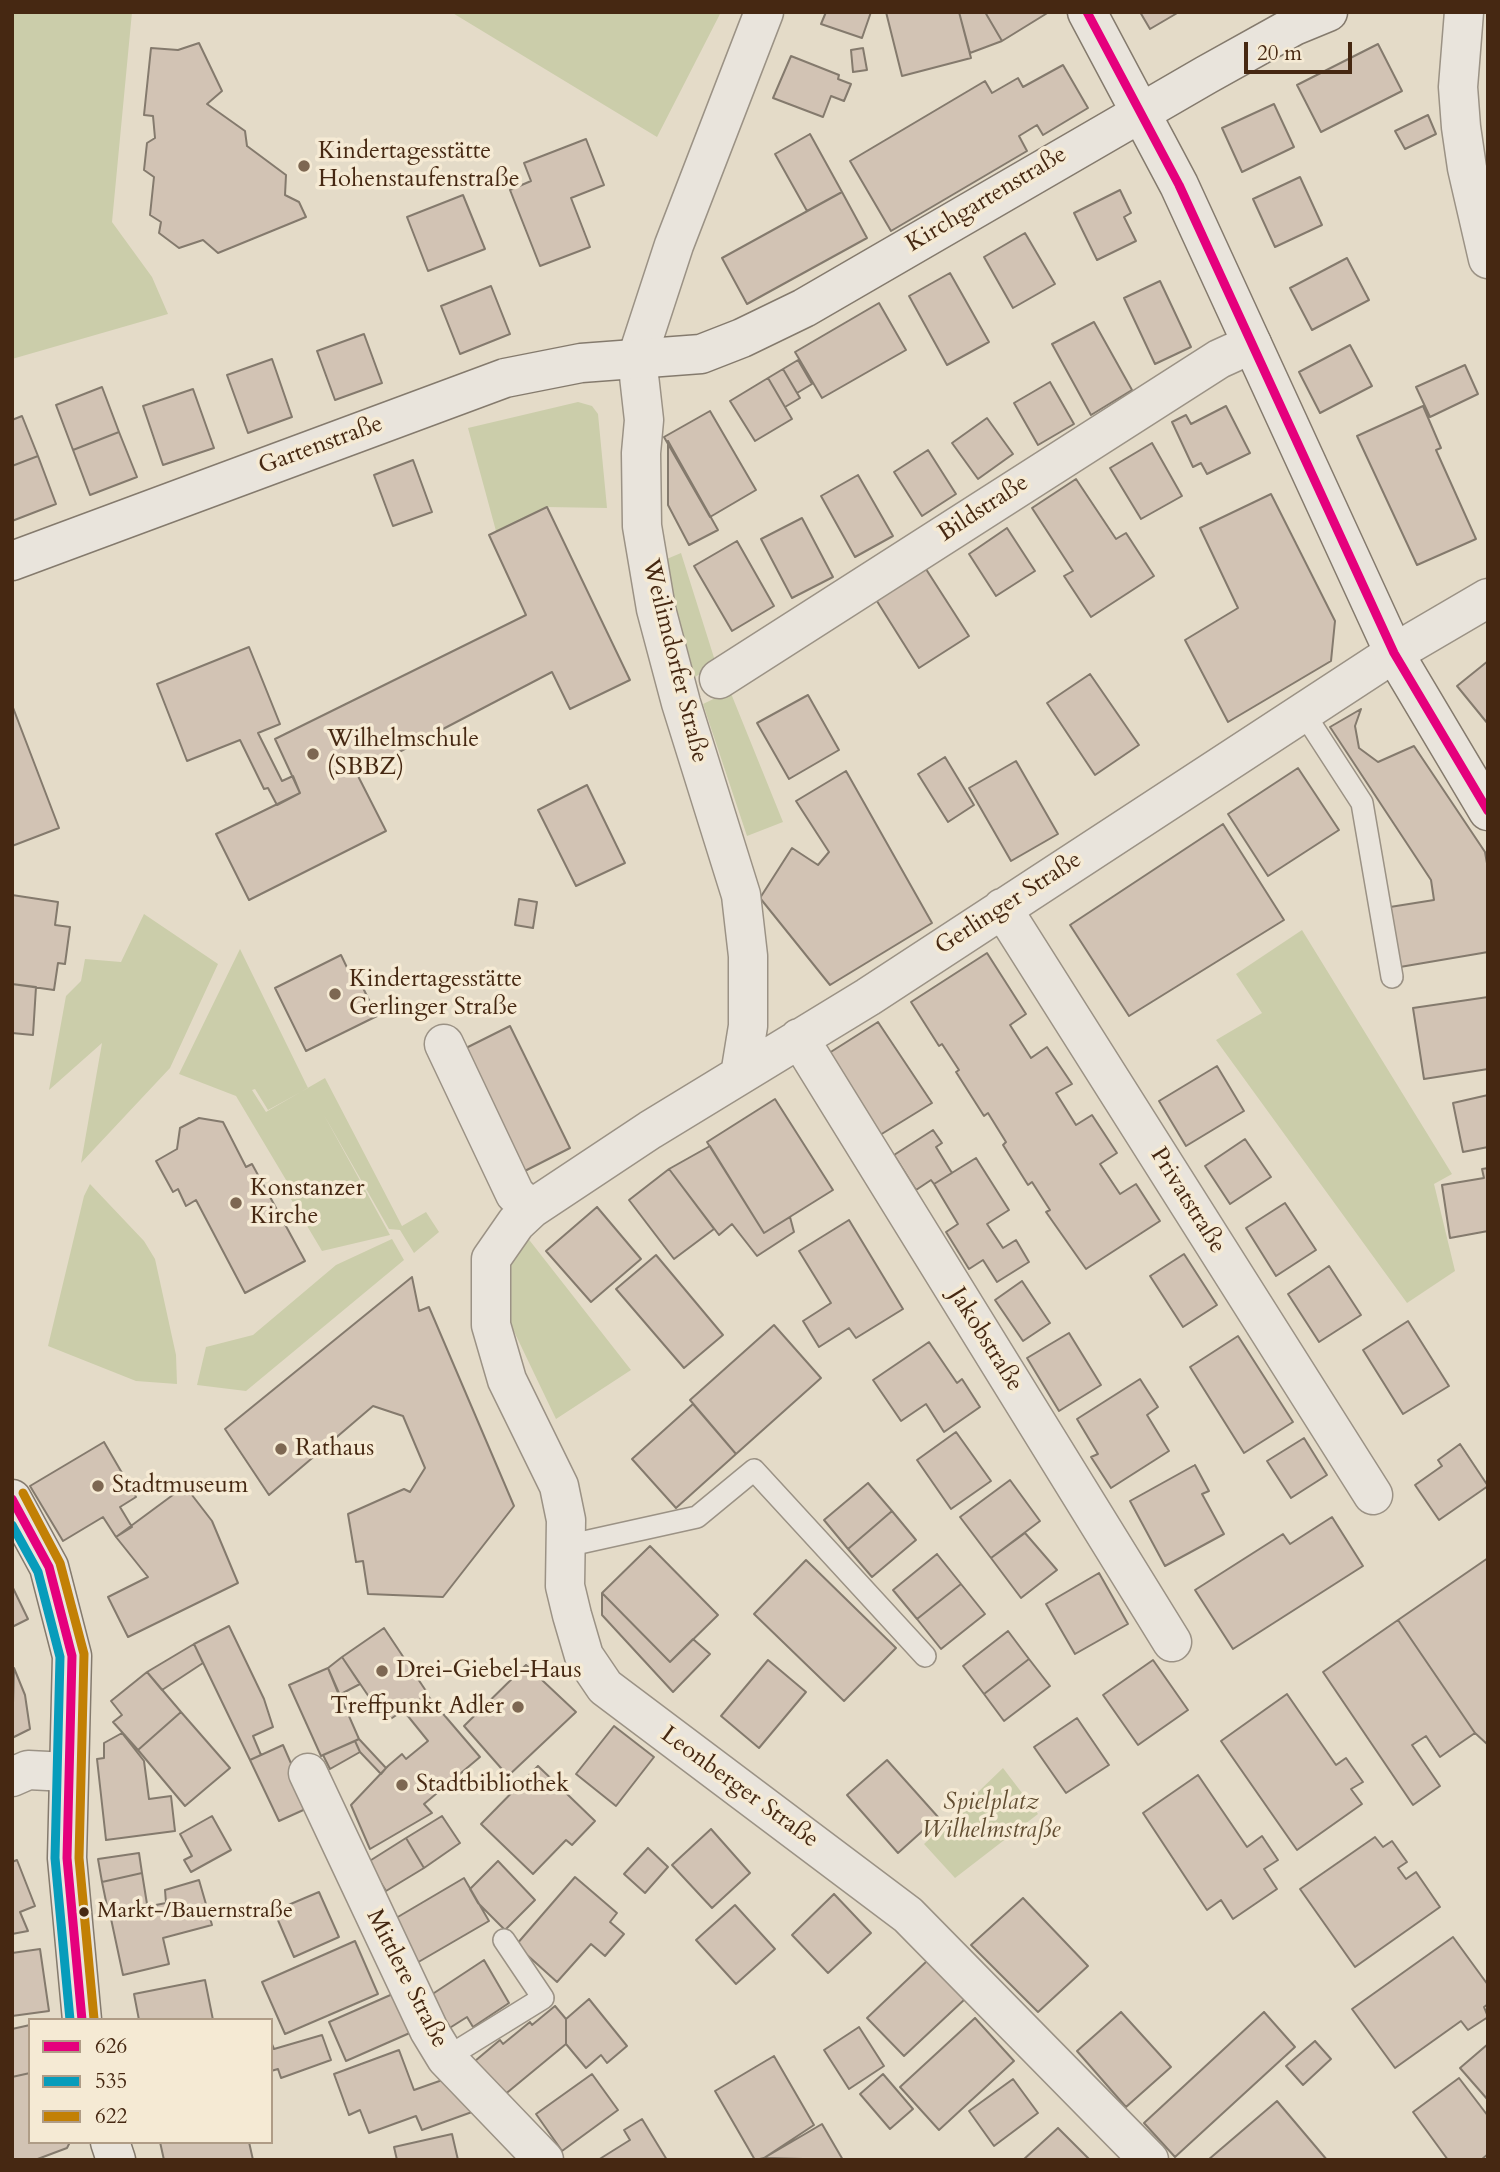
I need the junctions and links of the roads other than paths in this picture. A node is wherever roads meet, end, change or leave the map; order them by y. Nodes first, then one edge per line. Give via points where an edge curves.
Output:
1 (764, 12) edge
2 (1087, 12) edge
3 (1328, 12) edge
4 (1464, 12) edge
5 (1141, 111) junction
6 (1488, 259) edge
7 (1252, 344) junction
8 (637, 358) junction
9 (12, 561) edge
10 (1488, 598) edge
11 (1394, 653) junction
12 (719, 679) dead end
13 (1303, 712) junction
14 (1488, 811) edge
15 (1002, 908) junction
16 (1392, 977) dead end
17 (799, 1038) junction
18 (444, 1044) dead end
19 (740, 1075) junction
20 (531, 1209) junction
21 (491, 1325) joint
22 (1373, 1494) dead end
23 (17, 1508) edge
24 (566, 1546) junction
25 (1172, 1642) dead end
26 (925, 1656) dead end
27 (68, 1772) junction
28 (308, 1773) dead end
29 (12, 1777) edge
30 (504, 1940) dead end
31 (82, 2018) edge
32 (446, 2058) junction
33 (544, 2160) edge
34 (1149, 2160) edge

1 - 8 street, Weilimdorfer Straße via 674,245
2 - 5 street
3 - 5 street, Kirchgartenstraße via 1294,26
4 - 6 street via 1458,87 1461,127
5 - 7 street
5 - 8 street, Kirchgartenstraße via 804,308 701,354
7 - 11 street
7 - 12 street, Bildstraße via 1207,366
8 - 9 street, Gartenstraße via 571,364 505,378
8 - 19 street, Weilimdorfer Straße via 644,420 642,526 656,609 741,895 748,956 748,1026
10 - 11 street, Gerlinger Straße
11 - 13 street, Gerlinger Straße
11 - 14 street
13 - 15 street, Gerlinger Straße
13 - 16 lane via 1362,803
15 - 17 street, Gerlinger Straße
15 - 22 street, Privatstraße
17 - 19 street, Gerlinger Straße
17 - 25 street, Jakobstraße
18 - 20 street via 515,1194
19 - 20 street, Gerlinger Straße
20 - 21 street, Gerlinger Straße via 491,1259
21 - 24 street, Leonberger Straße via 507,1380 559,1486
23 - 27 street via 49,1567 72,1656
24 - 26 lane via 696,1517 754,1471
24 - 34 street, Leonberger Straße via 565,1586 572,1615 584,1656 605,1687 908,1915
27 - 29 street via 27,1770
27 - 31 street via 67,1858
28 - 32 street, Mittlere Straße via 375,1922
30 - 32 lane via 543,1998
32 - 33 street, Mittlere Straße

